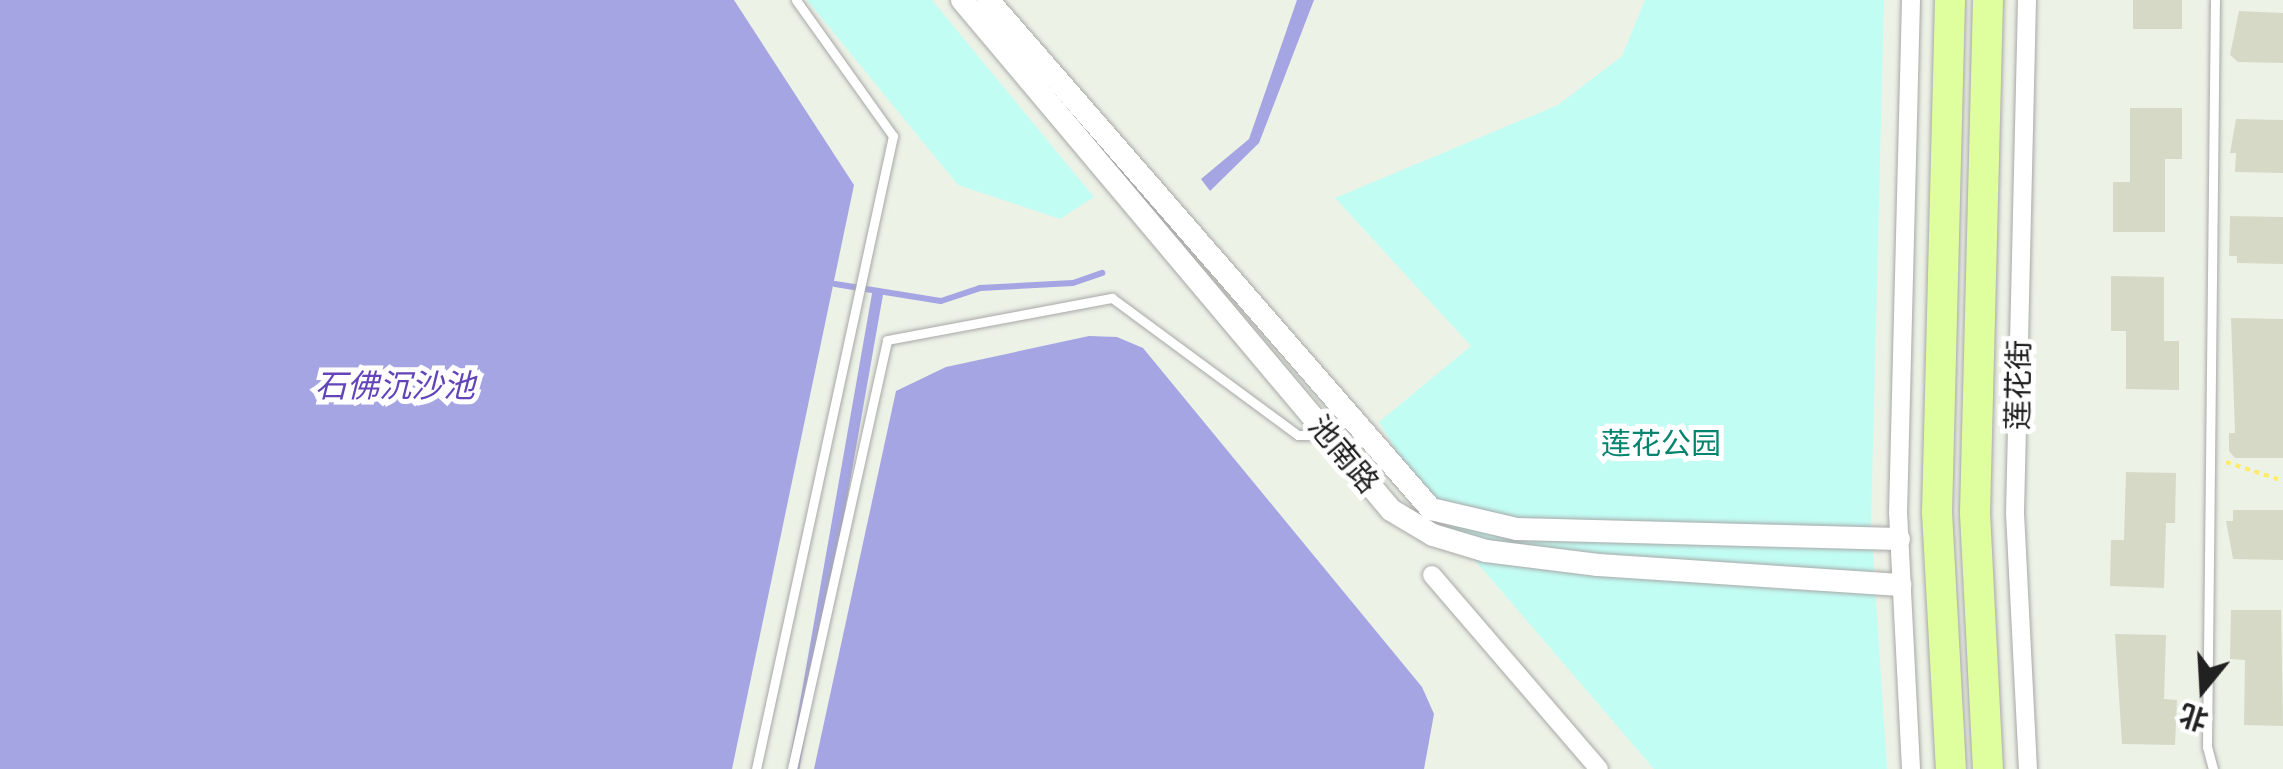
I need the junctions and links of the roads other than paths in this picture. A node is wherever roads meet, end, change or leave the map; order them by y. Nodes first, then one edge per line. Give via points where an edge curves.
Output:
1 (796, 0) edge
2 (962, 0) edge
3 (988, 0) edge
4 (1911, 0) edge
5 (1950, 0) edge
6 (1988, 0) edge
7 (2027, 0) edge
8 (2215, 0) edge
9 (1328, 434) junction
10 (1899, 539) junction
11 (1432, 575) dead end
12 (1900, 585) junction
13 (756, 769) edge
14 (792, 769) edge
15 (1599, 769) edge
16 (1911, 769) edge
17 (1950, 769) edge
18 (1988, 769) edge
19 (2028, 769) edge
20 (2213, 769) edge

1 - 13 lane via 893,136
2 - 9 street, 池南路
3 - 10 street, 池南路 via 1431,509 1517,529
4 - 10 street
5 - 17 main road via 1938,512
6 - 18 main road, 莲花街 via 1975,513
7 - 19 street, 莲花街 via 2015,513
8 - 20 lane via 2206,747
9 - 12 street, 池南路 via 1392,510 1432,536 1598,565
9 - 14 lane via 1298,435 1112,298 887,340
10 - 12 street
11 - 15 street
12 - 16 street

